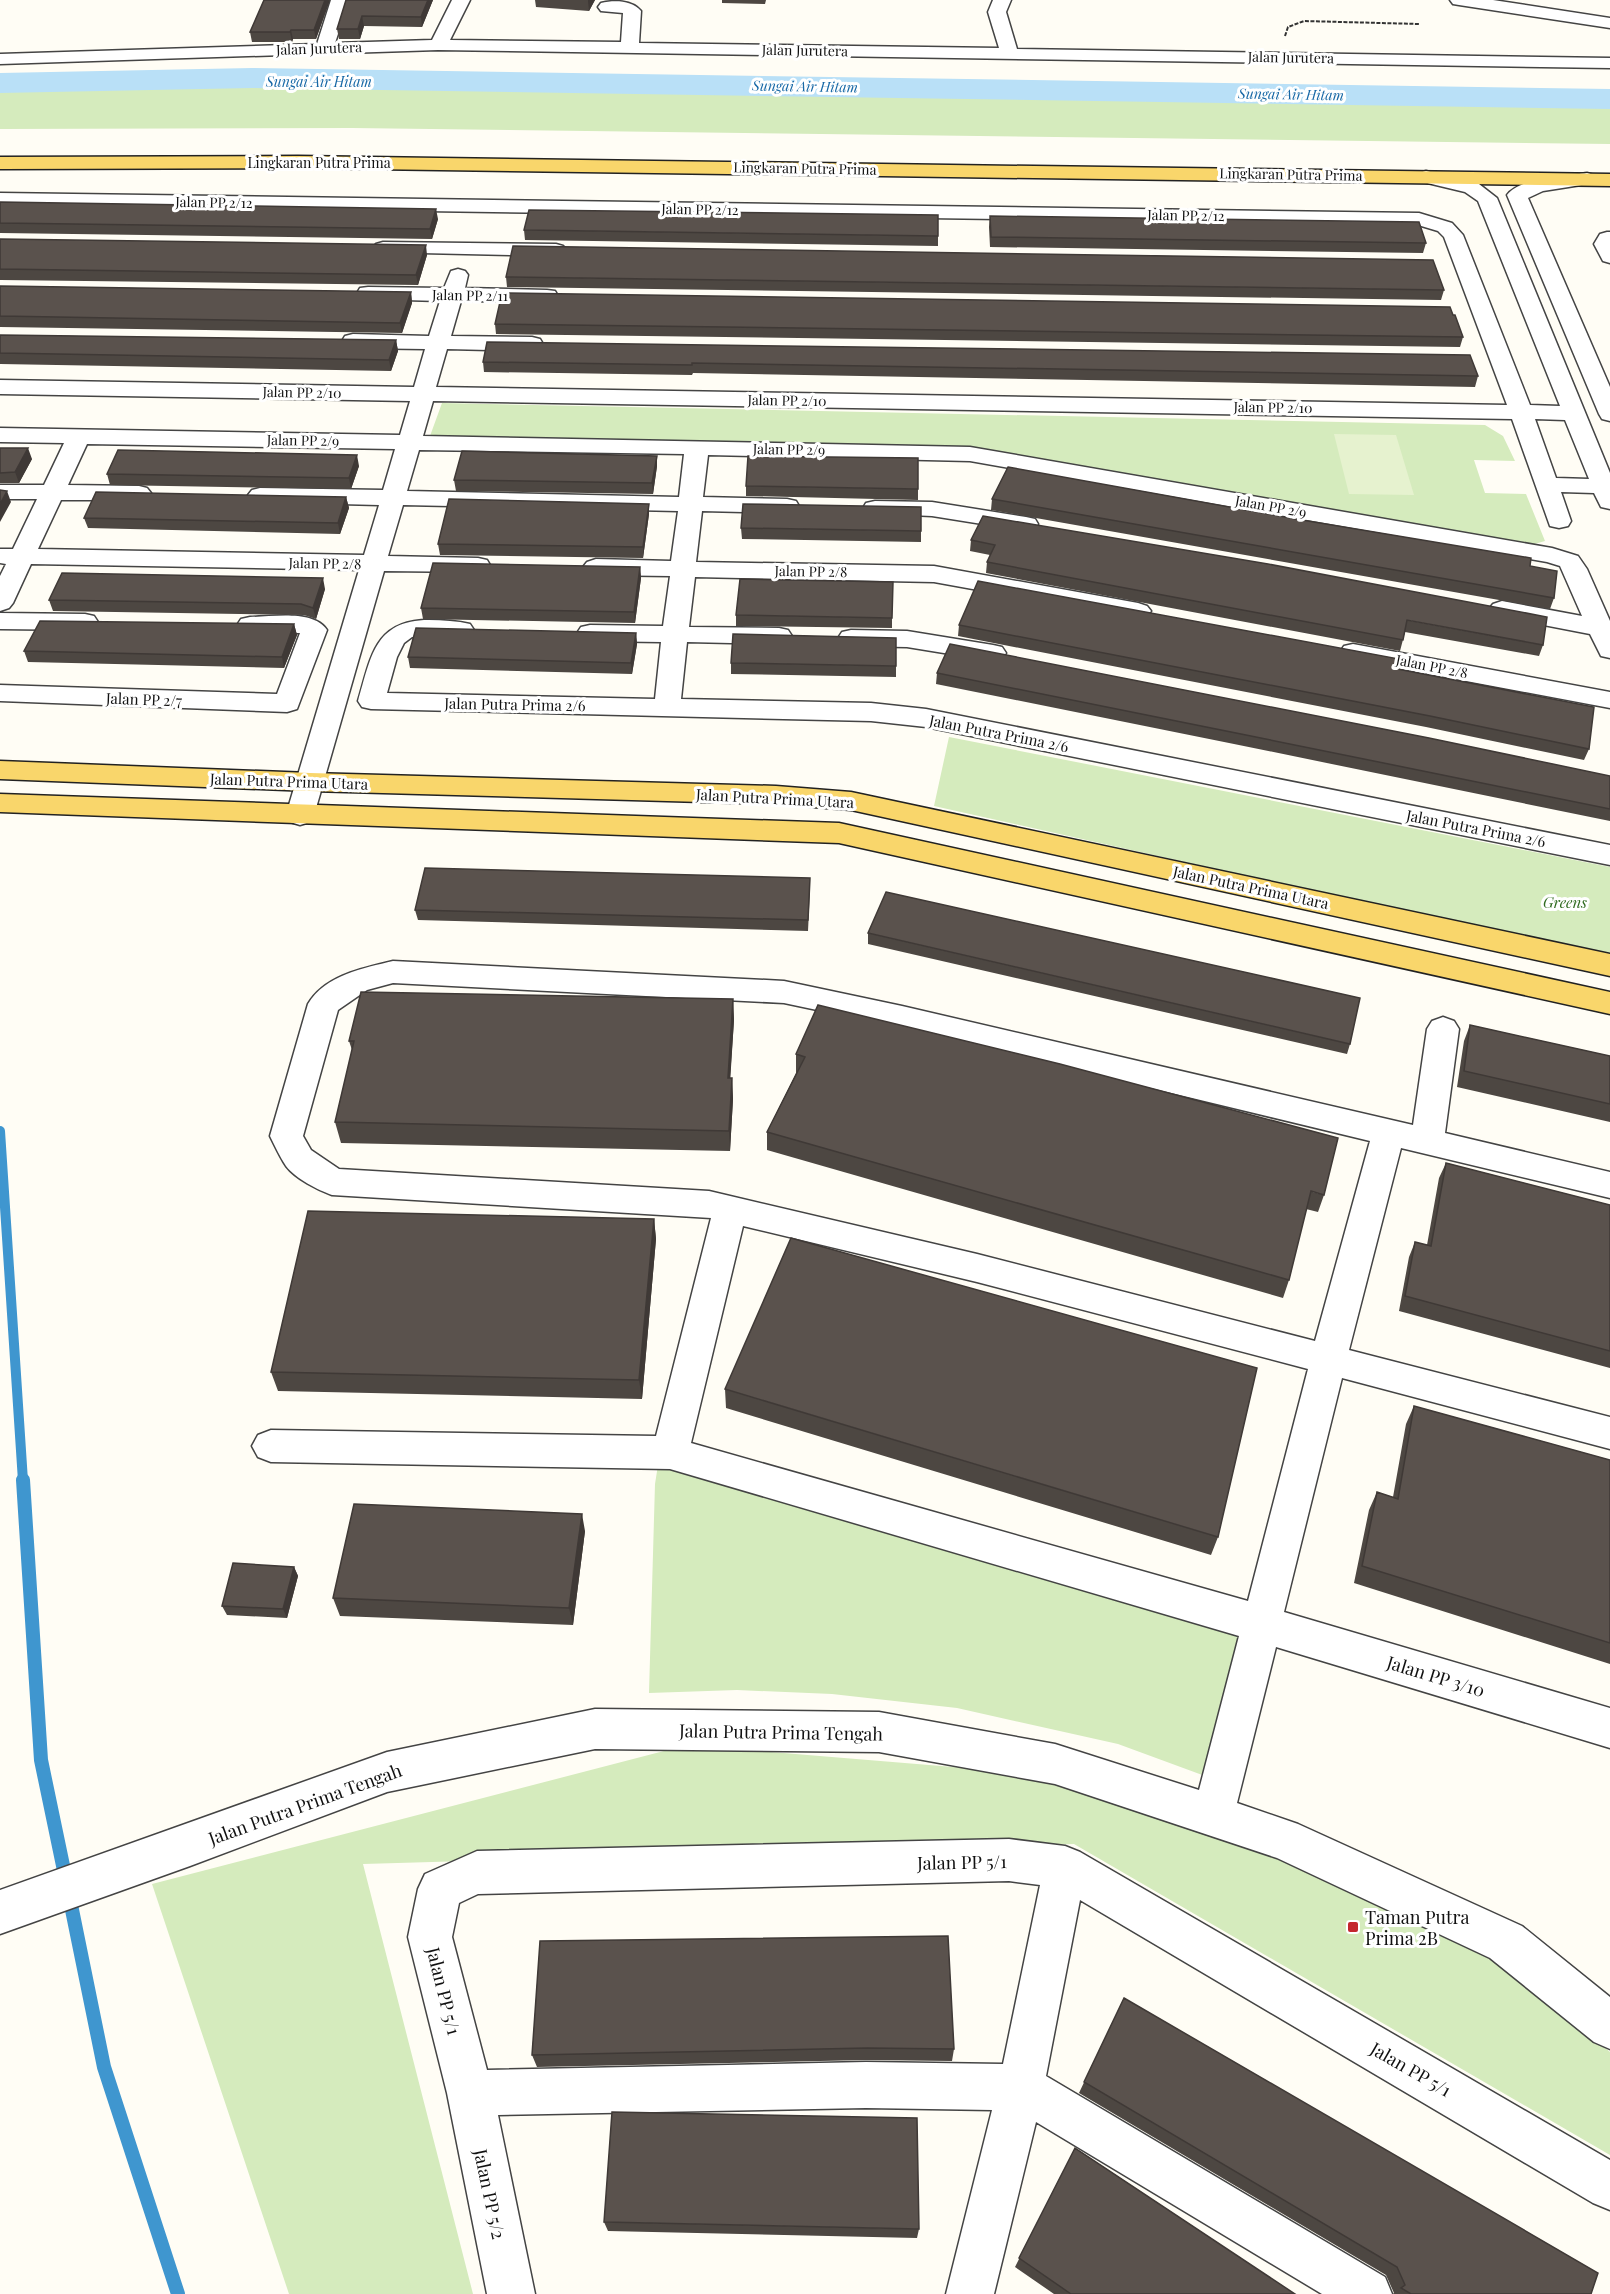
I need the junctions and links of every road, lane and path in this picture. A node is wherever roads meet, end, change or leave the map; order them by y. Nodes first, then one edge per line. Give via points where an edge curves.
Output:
1 (340, 0) edge
2 (461, 0) edge
3 (1002, 0) edge
4 (1459, 0) edge
5 (607, 7) dead end
6 (1610, 23) edge
7 (1419, 24) dead end
8 (438, 45) junction
9 (325, 47) junction
10 (630, 47) junction
11 (1009, 53) junction
12 (1279, 57) junction
13 (0, 59) edge
14 (1610, 63) edge
15 (0, 149) edge
16 (0, 163) edge
17 (1610, 165) edge
18 (1426, 177) junction
19 (1587, 179) junction
20 (1610, 180) edge
21 (0, 199) edge
22 (478, 207) junction
23 (1610, 238) edge
24 (359, 248) edge
25 (466, 249) junction
26 (581, 250) edge
27 (1610, 257) edge
28 (1440, 262) dead end
29 (1463, 262) junction
30 (345, 293) edge
31 (453, 294) junction
32 (572, 296) edge
33 (1457, 309) dead end
34 (1481, 310) junction
35 (332, 341) edge
36 (438, 343) junction
37 (554, 344) edge
38 (1550, 352) junction
39 (1584, 353) junction
40 (1610, 353) edge
41 (1476, 356) dead end
42 (1499, 357) junction
43 (0, 387) edge
44 (424, 394) junction
45 (1521, 412) junction
46 (1575, 413) junction
47 (1610, 414) edge
48 (0, 435) edge
49 (79, 436) junction
50 (410, 441) junction
51 (696, 447) junction
52 (1546, 485) junction
53 (0, 492) edge
54 (53, 492) junction
55 (1608, 492) edge
56 (159, 494) edge
57 (241, 495) edge
58 (393, 498) junction
59 (690, 504) junction
60 (805, 506) edge
61 (851, 507) edge
62 (1558, 521) dead end
63 (1048, 528) edge
64 (11, 556) edge
65 (374, 564) junction
66 (504, 566) edge
67 (575, 567) edge
68 (682, 569) junction
69 (0, 603) edge
70 (1474, 604) edge
71 (1166, 616) edge
72 (0, 621) edge
73 (105, 623) edge
74 (222, 624) edge
75 (483, 630) edge
76 (567, 632) edge
77 (675, 634) junction
78 (1606, 639) edge
79 (1329, 647) edge
80 (1016, 658) edge
81 (0, 693) edge
82 (1610, 700) edge
83 (667, 708) junction
84 (0, 770) edge
85 (310, 782) junction
86 (0, 803) edge
87 (300, 815) junction
88 (1610, 855) edge
89 (1610, 965) edge
90 (1610, 1003) edge
91 (1443, 1029) dead end
92 (1389, 1132) junction
93 (1427, 1141) junction
94 (1610, 1185) edge
95 (730, 1209) junction
96 (1329, 1360) junction
97 (1610, 1433) edge
98 (271, 1446) dead end
99 (669, 1453) junction
100 (1262, 1624) junction
101 (1610, 1728) edge
102 (1214, 1816) junction
103 (1065, 1868) junction
104 (8, 1909) edge
105 (1610, 2026) edge
106 (1021, 2087) junction
107 (470, 2093) junction
108 (1610, 2186) edge
109 (511, 2294) edge
110 (970, 2294) edge
111 (1368, 2294) edge

1 - 9 street
2 - 8 street
3 - 11 street via 997,12
4 - 6 street
5 - 10 street via 632,11
7 - 12 path via 1304,21 1287,27
8 - 9 street, Jalan Jurutera
8 - 10 street, Jalan Jurutera
9 - 13 street, Jalan Jurutera
10 - 11 street, Jalan Jurutera
11 - 12 street, Jalan Jurutera
12 - 14 street, Jalan Jurutera
15 - 17 main road, Lingkaran Putra Prima via 362,149
16 - 18 main road, Lingkaran Putra Prima via 298,162
18 - 19 main road, Lingkaran Putra Prima
18 - 38 street via 1472,188 1487,198
19 - 20 main road, Lingkaran Putra Prima
19 - 39 street via 1539,186 1517,195
21 - 22 street, Jalan PP 2/12
22 - 25 street
22 - 29 street, Jalan PP 2/12 via 1419,219 1445,227 1453,235
23 - 27 street via 1604,244
24 - 25 street
25 - 26 street
25 - 31 street
28 - 29 street
29 - 34 street
30 - 31 street, Jalan PP 2/11
31 - 32 street, Jalan PP 2/11
31 - 36 street
33 - 34 street
34 - 42 street
35 - 36 street
36 - 37 street
36 - 44 street
38 - 39 street
38 - 46 street
39 - 40 street
39 - 47 street
41 - 42 street
42 - 45 street
43 - 44 street, Jalan PP 2/10
44 - 45 street, Jalan PP 2/10
44 - 50 street
45 - 46 street, Jalan PP 2/10
45 - 52 street
46 - 55 street
48 - 49 street, Jalan PP 2/9
49 - 50 street, Jalan PP 2/9
49 - 54 street
50 - 51 street, Jalan PP 2/9
50 - 58 street
51 - 59 street
51 - 78 street, Jalan PP 2/9 via 970,454 1540,552 1569,561
52 - 55 street
52 - 62 street
53 - 54 street
54 - 56 street
54 - 64 street
57 - 58 street
58 - 59 street
58 - 65 street
59 - 60 street
59 - 68 street
61 - 63 street via 932,509
64 - 65 street, Jalan PP 2/8
64 - 69 street
65 - 66 street, Jalan PP 2/8
65 - 85 street
67 - 68 street, Jalan PP 2/8
68 - 71 street, Jalan PP 2/8 via 934,574
68 - 77 street
70 - 78 street
72 - 73 street
74 - 81 street, Jalan PP 2/7 via 304,625 314,630 287,703
75 - 83 street, Jalan Putra Prima 2/6 via 411,628 397,635 390,643 371,702
76 - 77 street
77 - 80 street via 907,639
77 - 83 street
79 - 82 street, Jalan PP 2/8
83 - 88 street, Jalan Putra Prima 2/6 via 872,712 926,718
84 - 85 main road, Jalan Putra Prima Utara
85 - 87 street
85 - 89 main road, Jalan Putra Prima Utara via 776,795 852,801
86 - 87 main road
87 - 90 main road via 839,833
91 - 93 street
92 - 93 street
92 - 95 street via 784,992 393,972 357,981 324,1004 286,1136 299,1159 332,1182 709,1204
92 - 96 street
93 - 94 street
95 - 96 street
95 - 99 street
96 - 97 street
96 - 100 street
98 - 99 street, Jalan PP 3/10
99 - 100 street, Jalan PP 3/10
100 - 101 street, Jalan PP 3/10
100 - 102 street
102 - 104 street, Jalan Putra Prima Tengah via 1054,1764 879,1732 595,1729 387,1772
102 - 105 street, Jalan Putra Prima Tengah via 1283,1839 1506,1942
103 - 106 street
103 - 107 street, Jalan PP 5/1 via 1009,1860 477,1873 440,1889 430,1937
103 - 108 street, Jalan PP 5/1
106 - 107 street via 866,2085
106 - 110 street
106 - 111 street
107 - 109 street, Jalan PP 5/2

